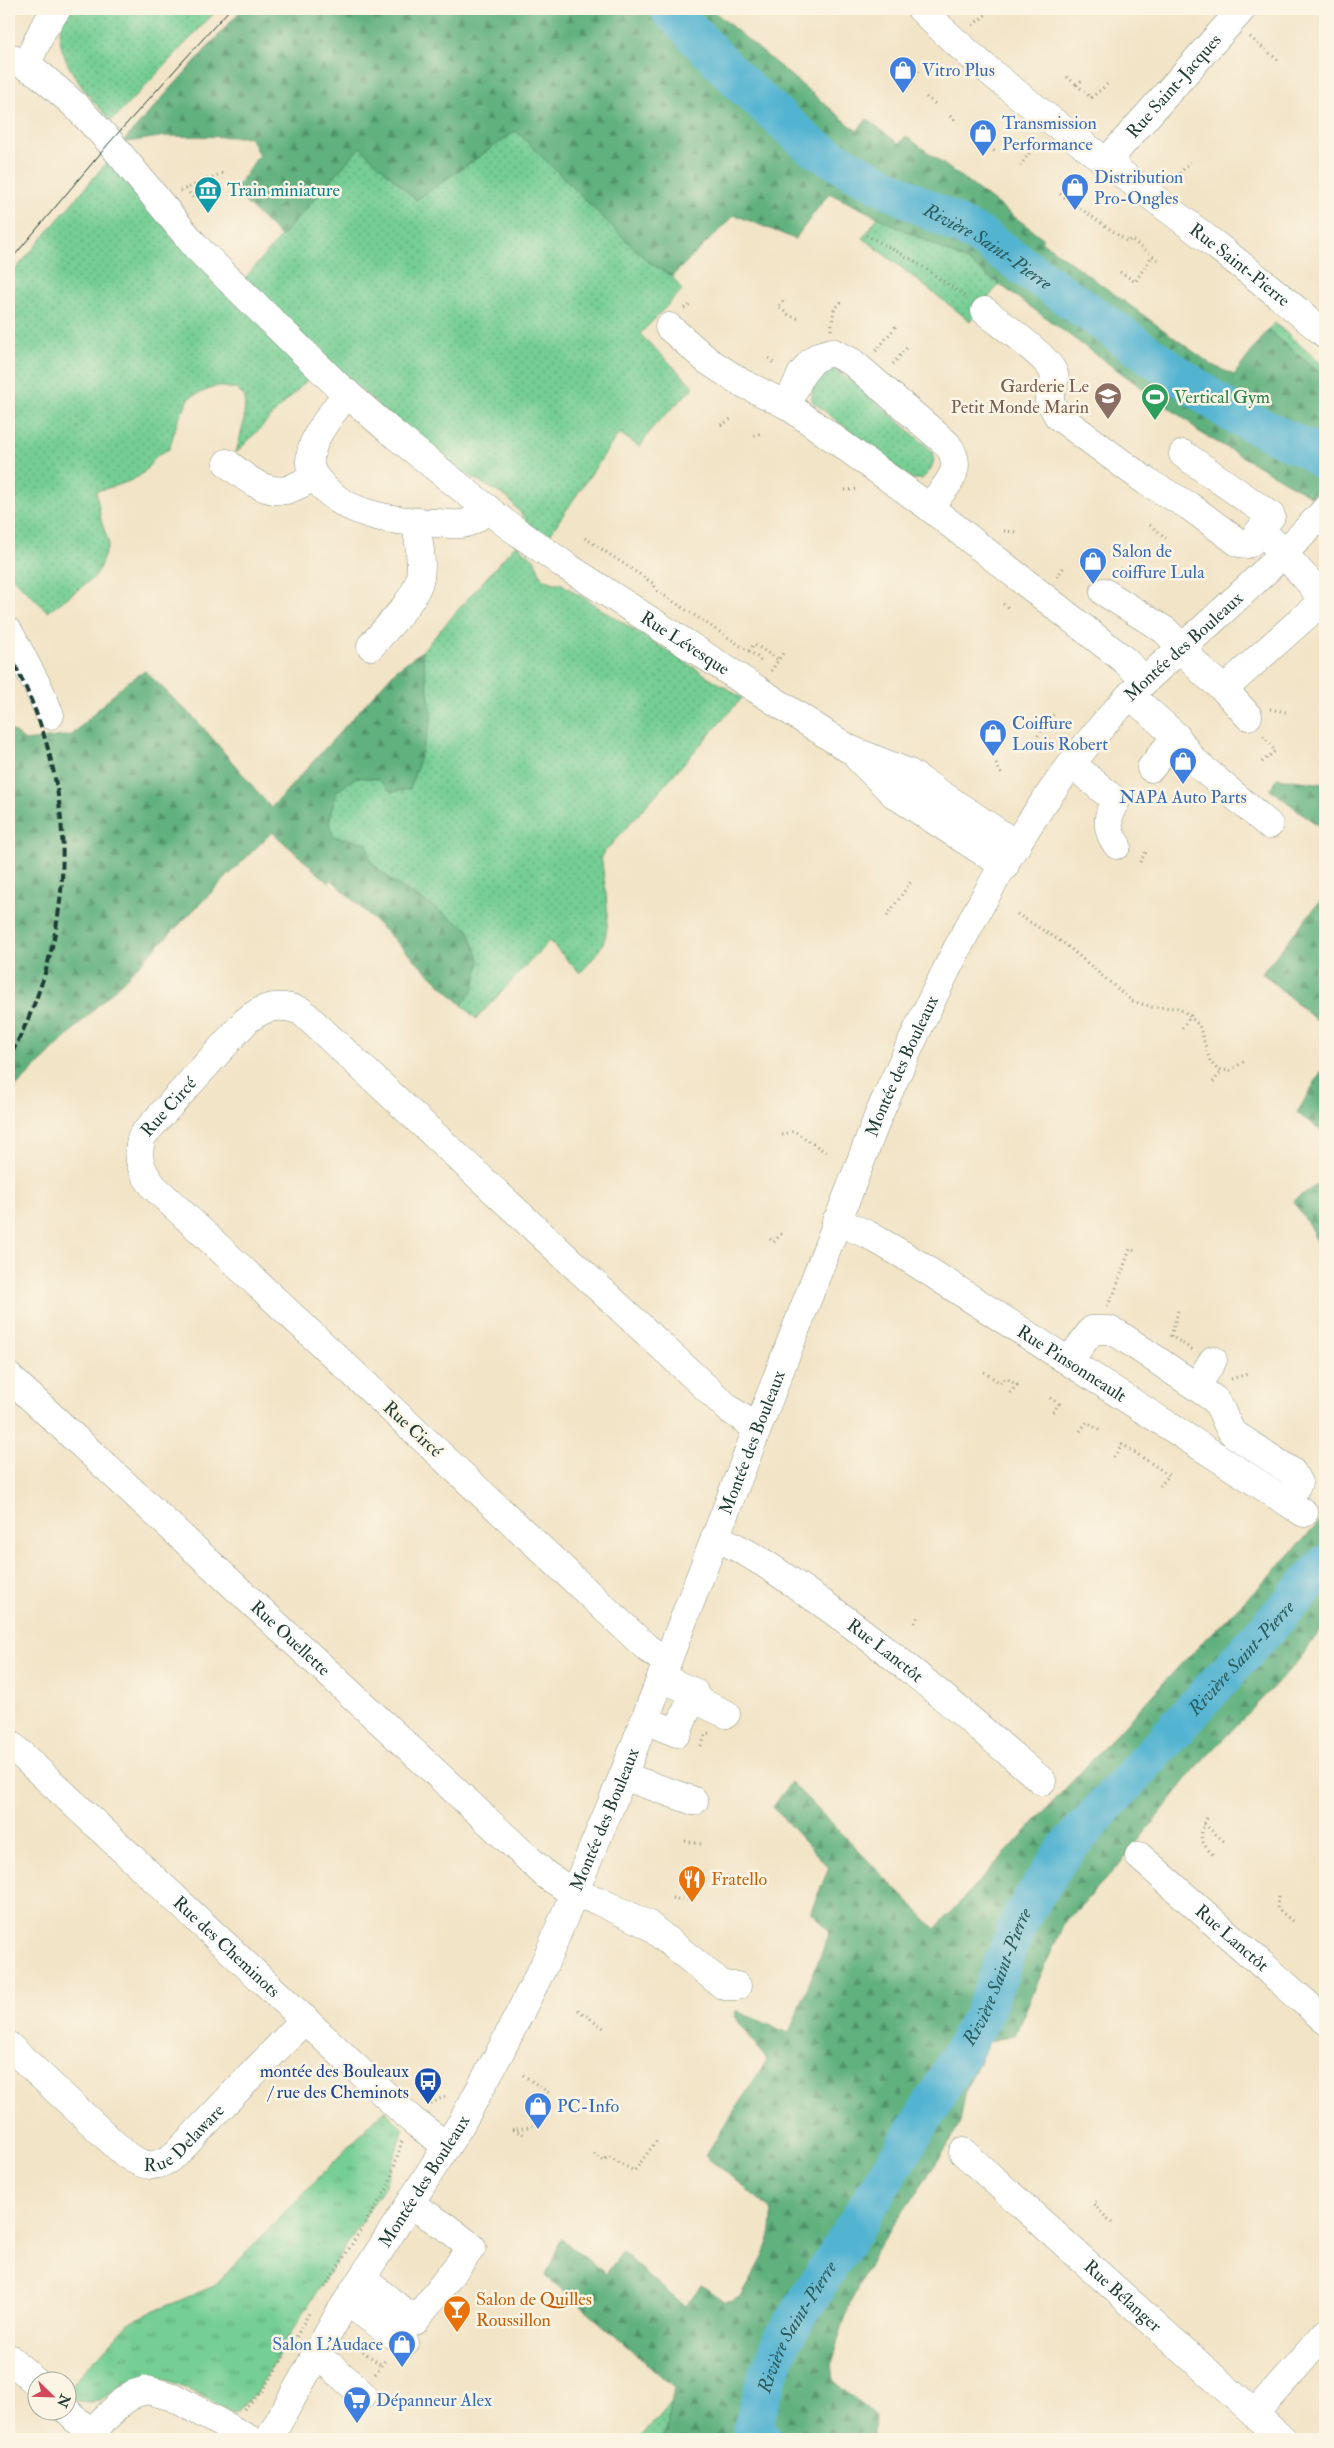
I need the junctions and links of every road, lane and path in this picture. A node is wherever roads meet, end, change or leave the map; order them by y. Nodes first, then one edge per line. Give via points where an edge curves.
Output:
1 (57, 9) edge
2 (921, 9) edge
3 (992, 9) edge
4 (1038, 9) edge
5 (1242, 9) edge
6 (1043, 13) dead end
7 (973, 25) dead end
8 (1248, 35) dead end
9 (17, 62) edge
10 (1280, 62) dead end
11 (919, 67) dead end
12 (1067, 78) dead end
13 (1081, 81) dead end
14 (1110, 82) dead end
15 (910, 84) dead end
16 (1077, 86) junction
17 (926, 97) dead end
18 (936, 105) dead end
19 (950, 116) dead end
20 (956, 121) dead end
21 (1028, 144) dead end
22 (990, 147) dead end
23 (995, 152) dead end
24 (1106, 162) junction
25 (1190, 162) dead end
26 (1020, 166) dead end
27 (225, 172) dead end
28 (1173, 181) dead end
29 (185, 189) junction
30 (1060, 194) dead end
31 (195, 200) dead end
32 (162, 205) junction
33 (866, 235) dead end
34 (1152, 256) junction
35 (1160, 262) dead end
36 (1120, 272) dead end
37 (783, 301) dead end
38 (842, 301) dead end
39 (979, 307) joint
40 (800, 319) dead end
41 (896, 326) dead end
42 (669, 327) dead end
43 (1325, 334) edge
44 (909, 345) dead end
45 (828, 353) junction
46 (769, 358) dead end
47 (774, 364) dead end
48 (893, 364) dead end
49 (860, 369) junction
50 (347, 394) junction
51 (787, 405) junction
52 (731, 419) dead end
53 (720, 425) dead end
54 (761, 433) dead end
55 (754, 436) dead end
56 (1183, 454) dead end
57 (227, 463) dead end
58 (314, 477) junction
59 (859, 489) dead end
60 (845, 490) dead end
61 (929, 507) junction
62 (487, 508) junction
63 (1325, 511) edge
64 (416, 522) junction
65 (1150, 526) dead end
66 (1261, 530) junction
67 (1004, 531) dead end
68 (1016, 532) dead end
69 (585, 538) dead end
70 (1166, 538) dead end
71 (1284, 554) junction
72 (1104, 592) dead end
73 (1323, 602) edge
74 (1003, 604) dead end
75 (1009, 608) dead end
76 (9, 632) edge
77 (371, 646) dead end
78 (1181, 647) junction
79 (783, 653) dead end
80 (1138, 688) junction
81 (1224, 689) junction
82 (1278, 710) dead end
83 (1286, 712) dead end
84 (1054, 714) dead end
85 (50, 715) dead end
86 (1248, 716) dead end
87 (1041, 718) dead end
88 (1048, 722) junction
89 (1176, 736) junction
90 (1035, 740) dead end
91 (1275, 751) dead end
92 (1271, 755) junction
93 (1275, 758) dead end
94 (1262, 762) dead end
95 (996, 764) dead end
96 (1072, 764) junction
97 (1151, 768) dead end
98 (1004, 777) dead end
99 (1269, 825) dead end
100 (1117, 844) dead end
101 (1146, 852) dead end
102 (1011, 855) junction
103 (1140, 862) dead end
104 (912, 880) dead end
105 (1017, 914) dead end
106 (887, 916) dead end
107 (1192, 1015) junction
108 (1182, 1028) dead end
109 (1245, 1061) dead end
110 (1222, 1071) junction
111 (1213, 1082) dead end
112 (782, 1134) dead end
113 (827, 1153) dead end
114 (836, 1220) junction
115 (782, 1233) dead end
116 (770, 1239) dead end
117 (1137, 1252) dead end
118 (1112, 1298) dead end
119 (1070, 1361) junction
120 (1222, 1369) joint
121 (984, 1372) dead end
122 (1248, 1374) dead end
123 (9, 1377) edge
124 (1196, 1386) junction
125 (1010, 1393) dead end
126 (1050, 1398) dead end
127 (1053, 1412) dead end
128 (757, 1428) junction
129 (1099, 1430) dead end
130 (1080, 1431) dead end
131 (1114, 1457) dead end
132 (1160, 1486) dead end
133 (715, 1537) junction
134 (918, 1614) dead end
135 (915, 1623) dead end
136 (664, 1670) junction
137 (692, 1698) junction
138 (726, 1714) dead end
139 (645, 1720) junction
140 (9, 1743) edge
141 (623, 1776) junction
142 (1042, 1780) dead end
143 (694, 1802) dead end
144 (1207, 1818) dead end
145 (1204, 1824) junction
146 (685, 1841) dead end
147 (1226, 1843) dead end
148 (701, 1844) dead end
149 (1139, 1856) dead end
150 (1214, 1856) dead end
151 (576, 1894) junction
152 (1278, 1896) dead end
153 (672, 1898) dead end
154 (687, 1901) dead end
155 (1293, 1922) dead end
156 (737, 1986) dead end
157 (578, 2010) dead end
158 (305, 2019) junction
159 (1325, 2020) edge
160 (605, 2029) dead end
161 (9, 2046) edge
162 (523, 2075) dead end
163 (552, 2095) dead end
164 (533, 2126) dead end
165 (405, 2135) dead end
166 (526, 2135) dead end
167 (658, 2139) dead end
168 (447, 2146) junction
169 (963, 2152) dead end
170 (594, 2154) dead end
171 (1096, 2202) dead end
172 (410, 2204) junction
173 (1112, 2223) dead end
174 (362, 2278) junction
175 (324, 2288) dead end
176 (347, 2302) junction
177 (314, 2304) dead end
178 (1325, 2334) edge
179 (355, 2345) dead end
180 (399, 2351) joint
181 (303, 2352) junction
182 (287, 2354) dead end
183 (9, 2358) edge
184 (381, 2366) junction
185 (28, 2375) edge
186 (368, 2386) joint
187 (1254, 2414) junction
188 (74, 2420) edge
189 (244, 2427) edge
190 (87, 2436) edge
191 (269, 2439) edge
192 (1282, 2439) edge

1 - 9 street
2 - 24 street, Rue Saint-Pierre via 1001,81
3 - 7 path
4 - 6 path
5 - 24 street, Rue Saint-Jacques
8 - 10 path
9 - 32 street, Rue Lévesque via 55,85 110,142
11 - 15 path
12 - 16 path
13 - 16 path
14 - 16 path via 1091,98
17 - 18 path
19 - 20 path
21 - 26 path via 1033,148
22 - 23 path
24 - 43 street, Rue Saint-Pierre
25 - 28 path
27 - 29 path
29 - 31 path
29 - 32 path
30 - 34 path
32 - 50 street, Rue Lévesque via 196,247
33 - 39 path via 913,260
34 - 35 path
34 - 36 path via 1135,282
37 - 40 path via 778,306 790,316
38 - 45 path via 834,310
39 - 66 street via 1042,357 1053,371 1055,376 1049,400 1058,416 1147,482 1189,506 1239,543 1248,544
41 - 49 path
42 - 51 street via 693,350 724,372
44 - 48 path
45 - 49 street via 841,355
45 - 51 street via 812,361 801,375
46 - 47 path
49 - 61 street via 947,444 954,454 953,476
50 - 58 street via 313,447 310,464
50 - 62 street, Rue Lévesque
51 - 61 street
52 - 53 path
54 - 55 path
56 - 66 street via 1271,516
57 - 58 street via 245,478 267,488 285,490
58 - 64 street via 338,500 361,511
59 - 60 path
61 - 80 street via 1124,659
62 - 64 street via 479,516 460,524
62 - 102 street, Rue Lévesque via 566,566 849,749 894,794
63 - 71 street, Montée des Bouleaux
64 - 77 street via 420,578 413,595
65 - 70 path
66 - 71 street
67 - 68 path
69 - 79 path via 759,658 768,676
71 - 73 street
71 - 78 street, Montée des Bouleaux
72 - 78 street via 1166,631
73 - 81 street
74 - 75 path
76 - 85 street via 40,689
78 - 80 street, Montée des Bouleaux
78 - 81 street via 1204,673
80 - 89 street
80 - 96 street, Montée des Bouleaux
81 - 86 street
82 - 83 path
84 - 88 path
87 - 88 path
88 - 90 path
89 - 97 street
89 - 99 street via 1193,760
91 - 92 path
92 - 93 path
92 - 94 path
95 - 98 path
96 - 100 street via 1116,800 1108,814 1112,838
96 - 102 street, Montée des Bouleaux
101 - 103 path
102 - 114 street, Montée des Bouleaux via 927,1008
104 - 106 path
105 - 107 path via 1065,944 1132,1001 1152,1007 1177,1008
107 - 108 path
107 - 110 path via 1199,1025 1210,1062
109 - 110 path via 1230,1071
110 - 111 path
112 - 113 path via 794,1131
114 - 119 street, Rue Pinsonneault via 899,1252
114 - 128 street, Montée des Bouleaux
115 - 116 path via 774,1242
117 - 118 path via 1130,1249
119 - 124 street via 1088,1333 1110,1330
119 - 124 street, Rue Pinsonneault via 1296,1508 1298,1483 1292,1472 1234,1434 1219,1403
120 - 122 path
120 - 124 street
121 - 125 path via 1000,1384 1006,1378 1018,1385
123 - 151 street, Rue Ouellette via 546,1875
126 - 127 path via 1059,1404
128 - 133 street, Montée des Bouleaux
128 - 136 street, Rue Circé via 730,1409 301,1011 278,1005 256,1013 142,1136 139,1146 141,1168 154,1186 647,1648
129 - 130 path via 1086,1422
131 - 132 path via 1122,1444 1148,1459 1169,1475
133 - 136 street, Montée des Bouleaux
133 - 142 street, Rue Lanctôt via 754,1556 848,1620
134 - 135 path
136 - 137 street, Rue Circé via 694,1692
136 - 139 street, Montée des Bouleaux
137 - 138 street
137 - 139 street via 677,1734
139 - 141 street, Montée des Bouleaux
140 - 158 street, Rue des Cheminots
141 - 143 street
141 - 151 street, Montée des Bouleaux
144 - 145 path
145 - 147 path
145 - 150 path via 1201,1838
146 - 148 path
149 - 159 street, Rue Lanctôt
151 - 156 street, Rue Ouellette via 647,1924 724,1986
151 - 168 street, Montée des Bouleaux via 522,2010
152 - 155 path via 1277,1908
153 - 154 path
157 - 160 path
158 - 161 street, Rue Delaware via 176,2154 154,2166 144,2165 124,2153
158 - 168 street, Rue des Cheminots via 413,2121
162 - 163 path
164 - 166 path via 512,2130
165 - 175 path, Montée des Bouleaux via 388,2187
167 - 170 path via 634,2172 608,2156 604,2161
168 - 172 street, Montée des Bouleaux
169 - 187 street, Rue Bélanger
171 - 173 path via 1093,2204
172 - 174 street, Montée des Bouleaux
172 - 174 street via 472,2248 415,2321
174 - 176 street, Montée des Bouleaux
176 - 180 street
176 - 181 street, Montée des Bouleaux
177 - 181 path
178 - 187 street
179 - 184 path
180 - 184 path via 389,2356
181 - 186 street
181 - 191 street, Montée des Bouleaux
182 - 189 path via 262,2391
183 - 185 street
184 - 186 path
187 - 192 street, Rue Bélanger
188 - 190 street
189 - 190 street via 174,2397 147,2390 122,2402

